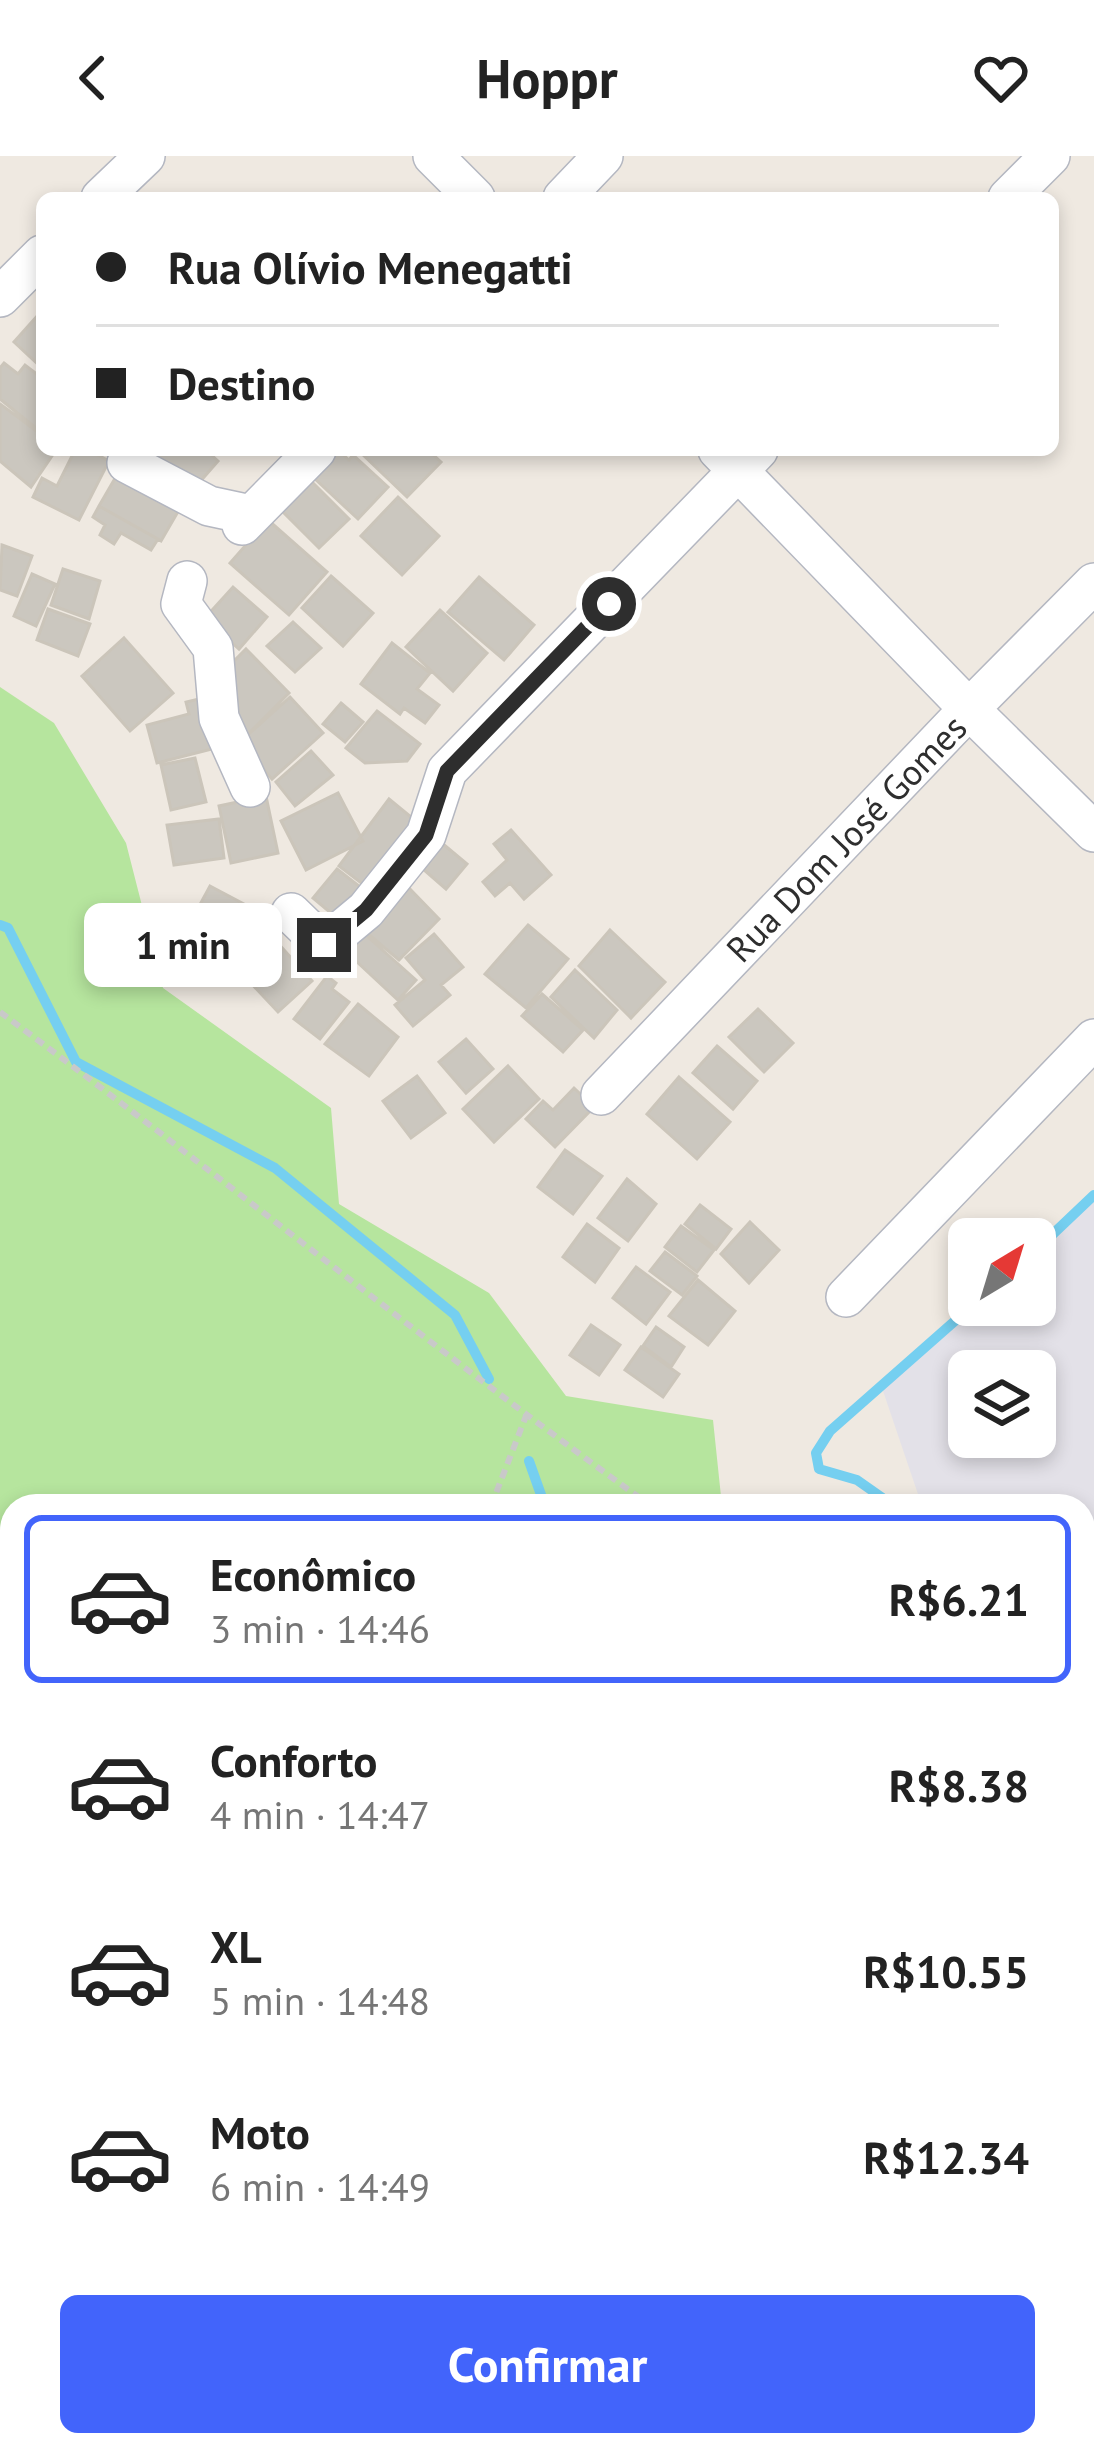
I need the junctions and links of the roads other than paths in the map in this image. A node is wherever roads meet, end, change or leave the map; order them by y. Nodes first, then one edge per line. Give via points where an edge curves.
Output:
1 (145, 156) edge
2 (433, 156) edge
3 (603, 156) edge
4 (1050, 156) edge
5 (107, 192) edge
6 (469, 192) edge
7 (569, 192) edge
8 (1014, 192) edge
9 (36, 261) edge
10 (0, 297) edge
11 (310, 456) edge
12 (738, 457) edge
13 (127, 463) dead end
14 (187, 581) dead end
15 (1094, 583) edge
16 (969, 709) junction
17 (250, 788) dead end
18 (1094, 832) edge
19 (291, 913) dead end
20 (1094, 1039) edge
21 (601, 1096) dead end
22 (846, 1297) dead end

1 - 5 street
2 - 6 street
3 - 7 street
4 - 8 street
9 - 10 street
11 - 13 street via 247,520
12 - 16 street
12 - 19 street via 447,771 426,835 366,910 324,945
14 - 17 street via 181,604 213,648 218,718
15 - 16 street, Rua Dom José Gomes
16 - 18 street
16 - 21 street, Rua Dom José Gomes
20 - 22 street

